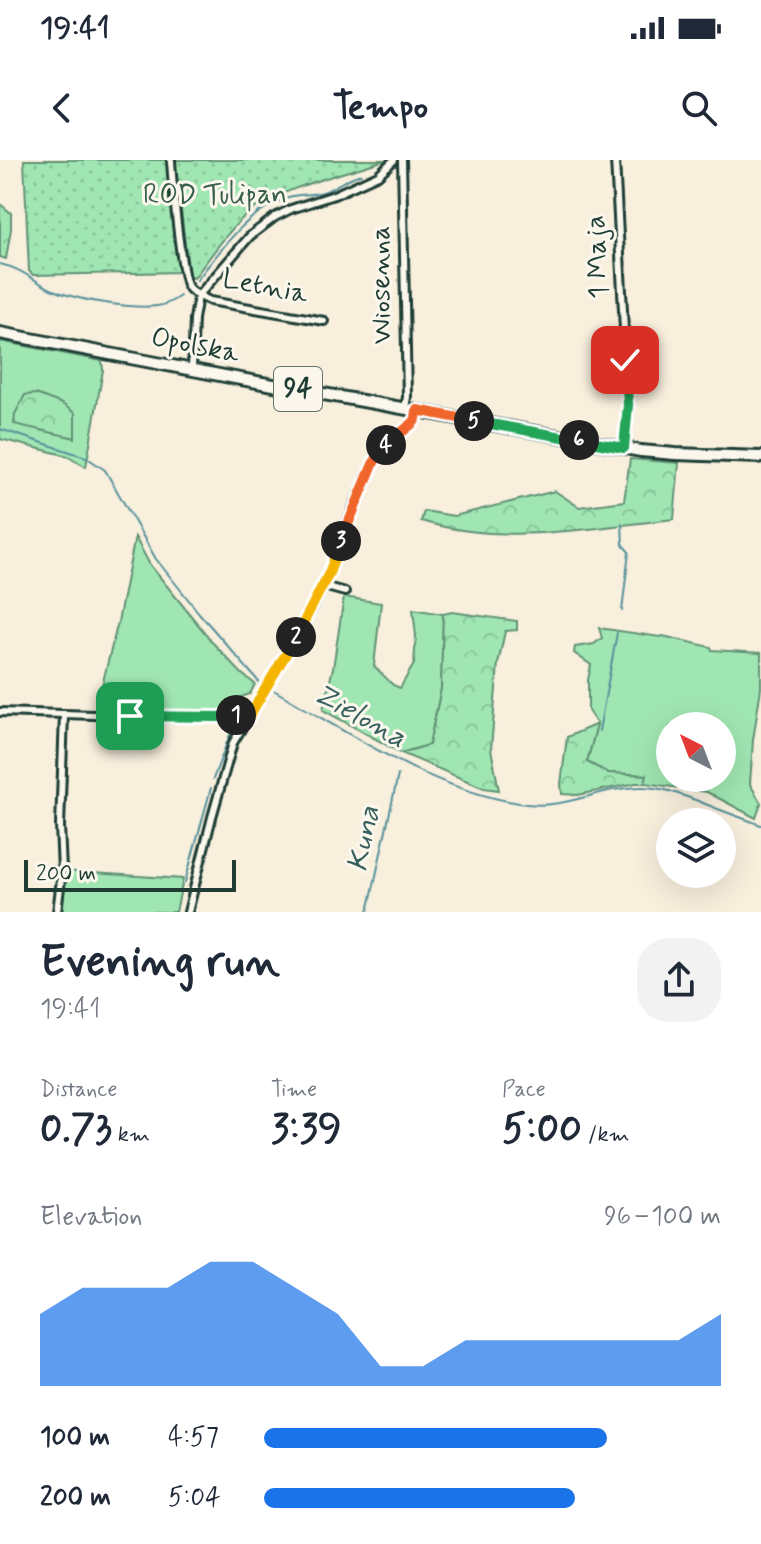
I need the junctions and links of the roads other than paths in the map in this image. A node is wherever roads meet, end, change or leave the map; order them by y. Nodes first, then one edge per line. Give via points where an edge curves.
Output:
1 (171, 160) edge
2 (394, 160) edge
3 (402, 160) edge
4 (615, 160) edge
5 (198, 296) junction
6 (324, 321) dead end
7 (0, 333) edge
8 (192, 369) junction
9 (405, 408) junction
10 (417, 410) junction
11 (624, 448) junction
12 (761, 457) edge
13 (323, 586) junction
14 (345, 592) dead end
15 (0, 712) edge
16 (64, 715) junction
17 (248, 718) junction
18 (57, 912) edge
19 (188, 912) edge

1 - 5 street via 185,280
2 - 5 street via 378,175 263,225
3 - 9 street, Wiosenna
4 - 11 street, 1 Maja via 628,405
5 - 6 street, Letnia
5 - 8 street
7 - 8 main road, Opolska / 94
8 - 9 main road, Opolska / 94
9 - 10 main road, Opolska / 94
10 - 11 main road, Opolska / 94
10 - 13 street via 413,423 373,464
11 - 12 main road, Opolska / 94
13 - 14 street
13 - 17 street
15 - 16 street
16 - 17 street
16 - 18 street
17 - 19 street via 233,743

